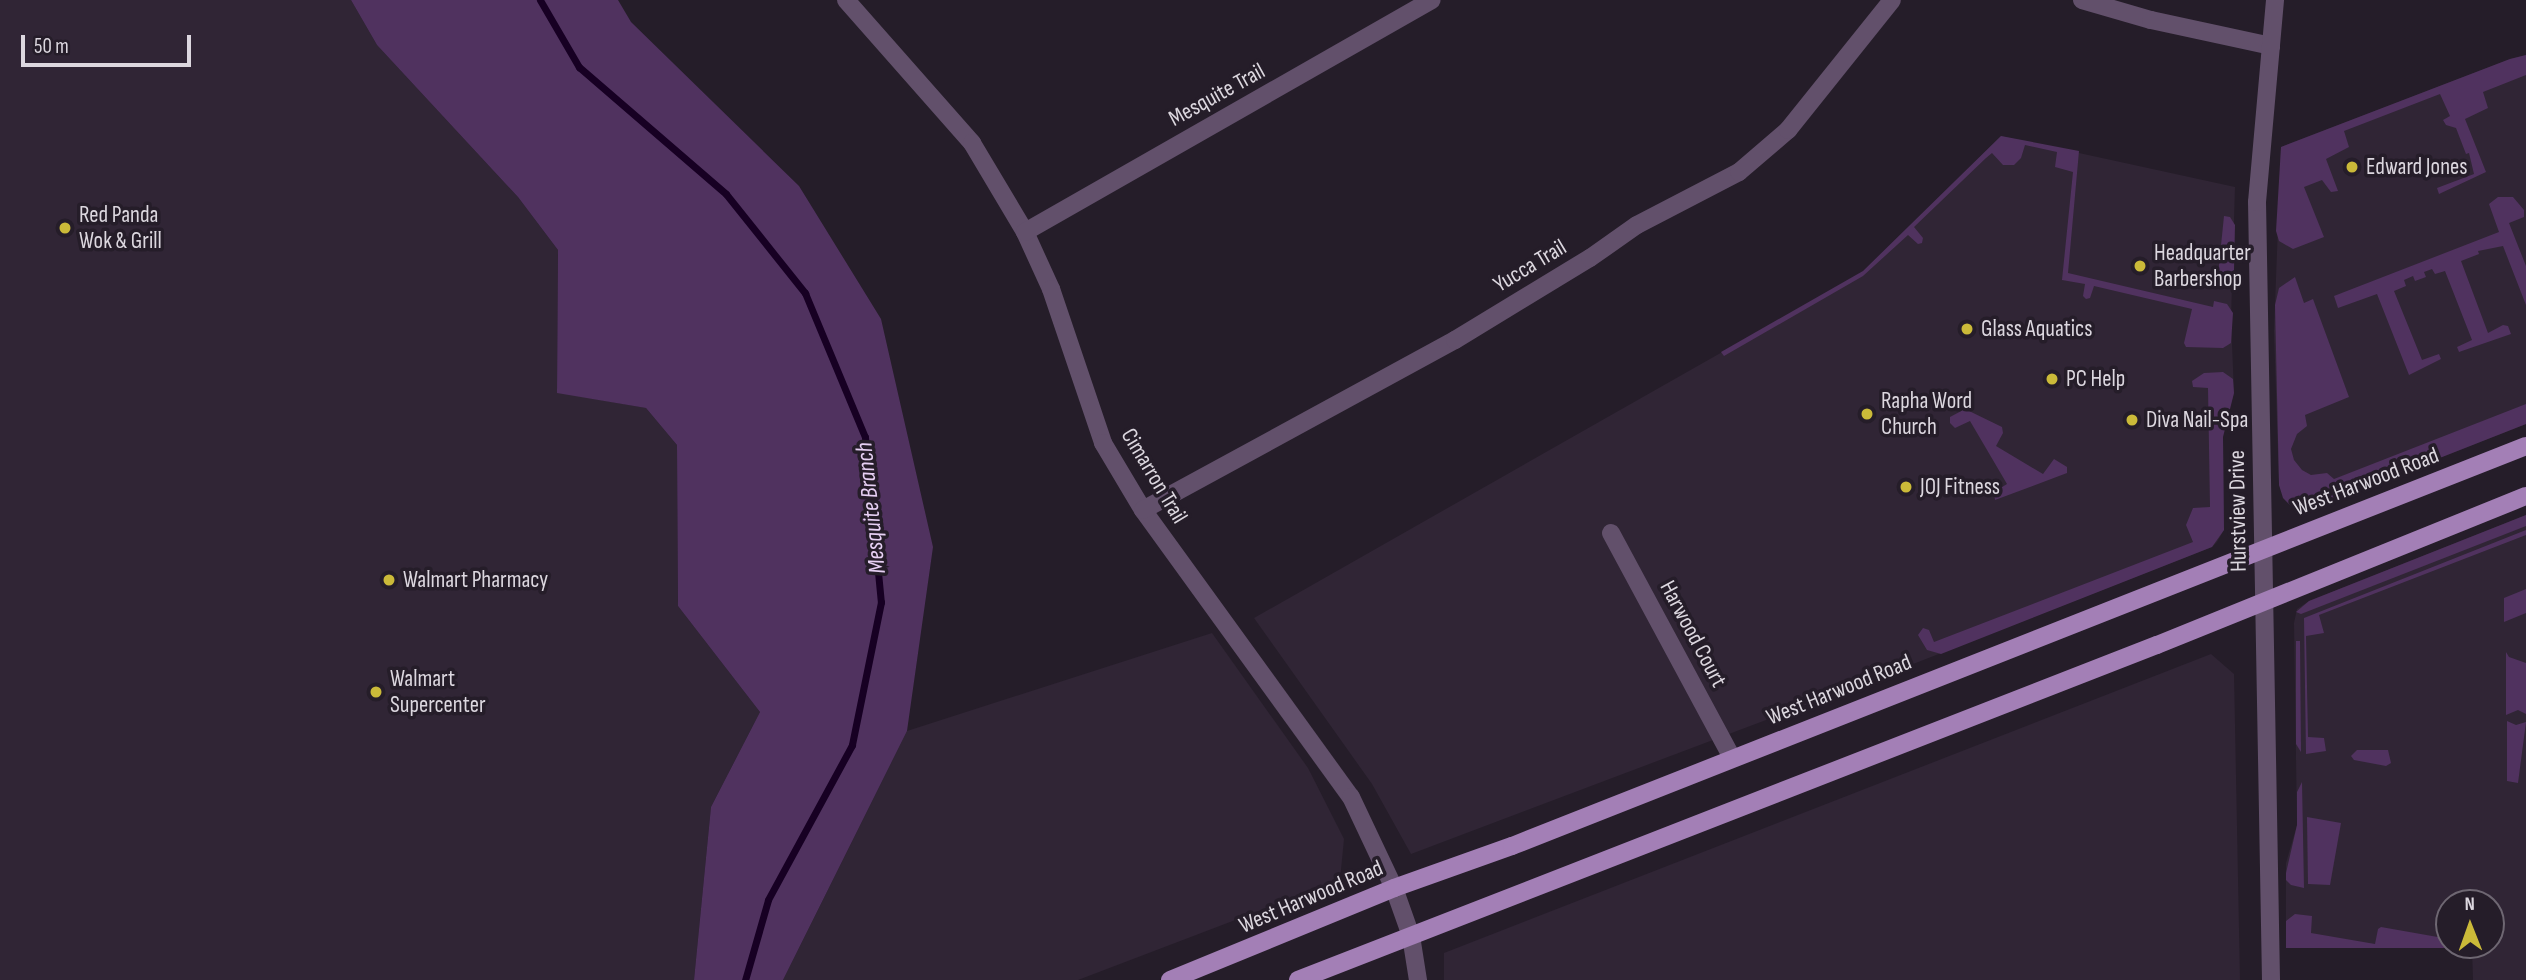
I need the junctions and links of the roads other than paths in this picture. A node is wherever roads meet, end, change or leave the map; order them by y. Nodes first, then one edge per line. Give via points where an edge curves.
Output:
1 (846, 0) edge
2 (1431, 0) edge
3 (1892, 0) edge
4 (2082, 0) edge
5 (2275, 0) edge
6 (2271, 46) junction
7 (1025, 232) junction
8 (2526, 446) edge
9 (2526, 496) edge
10 (1143, 510) junction
11 (1611, 533) dead end
12 (2263, 548) junction
13 (2264, 601) junction
14 (1732, 758) junction
15 (1394, 888) junction
16 (1411, 936) junction
17 (1170, 980) edge
18 (1298, 980) edge
19 (1418, 980) edge
20 (2271, 980) edge

1 - 7 street, Cimarron Trail via 972,143
2 - 7 street, Mesquite Trail
3 - 10 street, Yucca Trail via 1788,130 1739,172 1637,225 1455,340
4 - 6 street
5 - 6 street, Hurstview Drive
6 - 12 street, Hurstview Drive via 2257,202
7 - 10 street, Cimarron Trail via 1051,289 1103,443
8 - 12 main road, West Harwood Road
9 - 13 main road
10 - 15 street, Cimarron Trail via 1351,797
11 - 14 street, Harwood Court
12 - 13 street, Hurstview Drive
12 - 14 main road, West Harwood Road
13 - 16 main road
13 - 20 street, Hurstview Drive
14 - 15 main road, West Harwood Road
15 - 16 street, Cimarron Trail
15 - 17 main road, West Harwood Road
16 - 18 main road
16 - 19 street, Cimarron Trail

